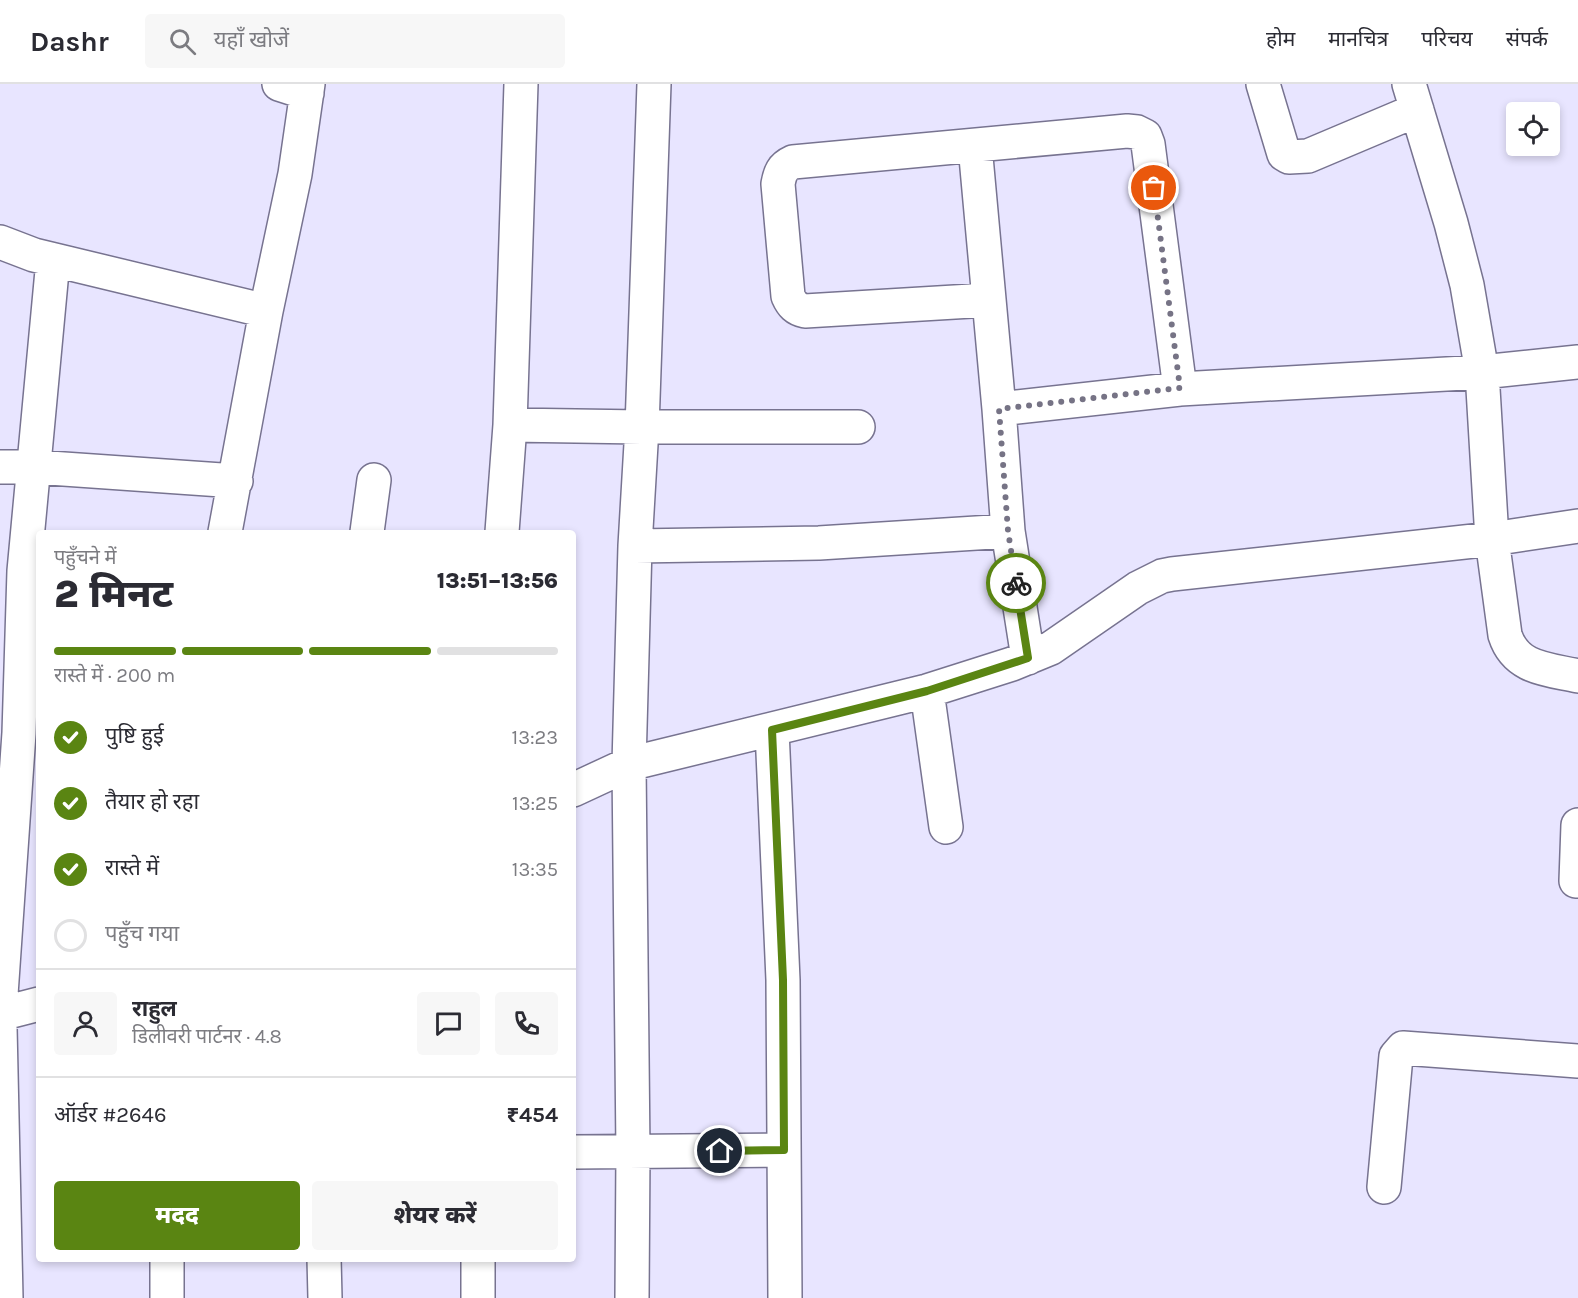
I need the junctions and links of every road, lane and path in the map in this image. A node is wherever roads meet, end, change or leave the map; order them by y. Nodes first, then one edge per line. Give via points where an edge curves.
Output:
1 (521, 84) edge
2 (654, 84) edge
3 (1263, 84) edge
4 (298, 87) edge
5 (1413, 97) edge
6 (975, 146) junction
7 (0, 243) edge
8 (53, 260) junction
9 (988, 300) junction
10 (266, 311) junction
11 (1578, 362) edge
12 (1482, 372) junction
13 (1180, 388) junction
14 (999, 409) junction
15 (510, 425) junction
16 (642, 427) junction
17 (858, 427) dead end
18 (0, 467) edge
19 (35, 467) junction
20 (374, 480) dead end
21 (236, 481) junction
22 (1578, 526) edge
23 (225, 530) edge
24 (367, 530) edge
25 (502, 530) edge
26 (1008, 531) junction
27 (1492, 538) junction
28 (635, 546) junction
29 (1028, 658) junction
30 (1578, 676) edge
31 (927, 691) junction
32 (772, 730) junction
33 (19, 733) edge
34 (629, 764) junction
35 (576, 789) edge
36 (1578, 825) edge
37 (946, 827) dead end
38 (5, 879) edge
39 (1576, 881) dead end
40 (36, 1005) edge
41 (0, 1009) edge
42 (0, 1014) edge
43 (0, 1027) edge
44 (1578, 1061) edge
45 (784, 1150) junction
46 (576, 1152) edge
47 (633, 1152) junction
48 (2, 1155) edge
49 (1384, 1187) dead end
50 (2, 1246) edge
51 (167, 1262) edge
52 (324, 1262) edge
53 (477, 1262) edge
54 (6, 1298) edge
55 (167, 1298) edge
56 (325, 1298) edge
57 (478, 1298) edge
58 (633, 1298) edge
59 (785, 1298) edge

1 - 15 street
2 - 16 street
3 - 5 street via 1284,154 1289,157 1308,156
4 - 10 street via 295,174
5 - 12 street via 1451,223
6 - 9 street
6 - 9 street via 793,162 784,166 778,184 788,296 798,309
6 - 13 street via 1127,131 1145,136
7 - 8 street
8 - 10 street
8 - 19 street
9 - 14 street
10 - 21 street
11 - 12 street
12 - 13 street
12 - 27 street
13 - 14 street
14 - 26 street
15 - 16 street
15 - 25 street
16 - 17 street
16 - 28 street
18 - 19 street
19 - 21 street
19 - 33 street via 24,571
20 - 24 street
21 - 23 street
22 - 27 street
26 - 28 street via 819,543
26 - 29 street
27 - 29 street via 1162,576 1138,588 1068,638
27 - 30 street via 1508,646 1526,664
28 - 34 street
29 - 31 street
31 - 32 street
31 - 37 street
32 - 34 street
32 - 45 street via 783,980
33 - 38 street
34 - 35 street
34 - 47 street
36 - 39 street
38 - 41 street
40 - 42 street
43 - 48 street
44 - 49 street via 1403,1048 1396,1056
45 - 47 street
45 - 59 street
46 - 47 street
47 - 58 street
48 - 50 street
50 - 54 street
51 - 55 street
52 - 56 street
53 - 57 street

